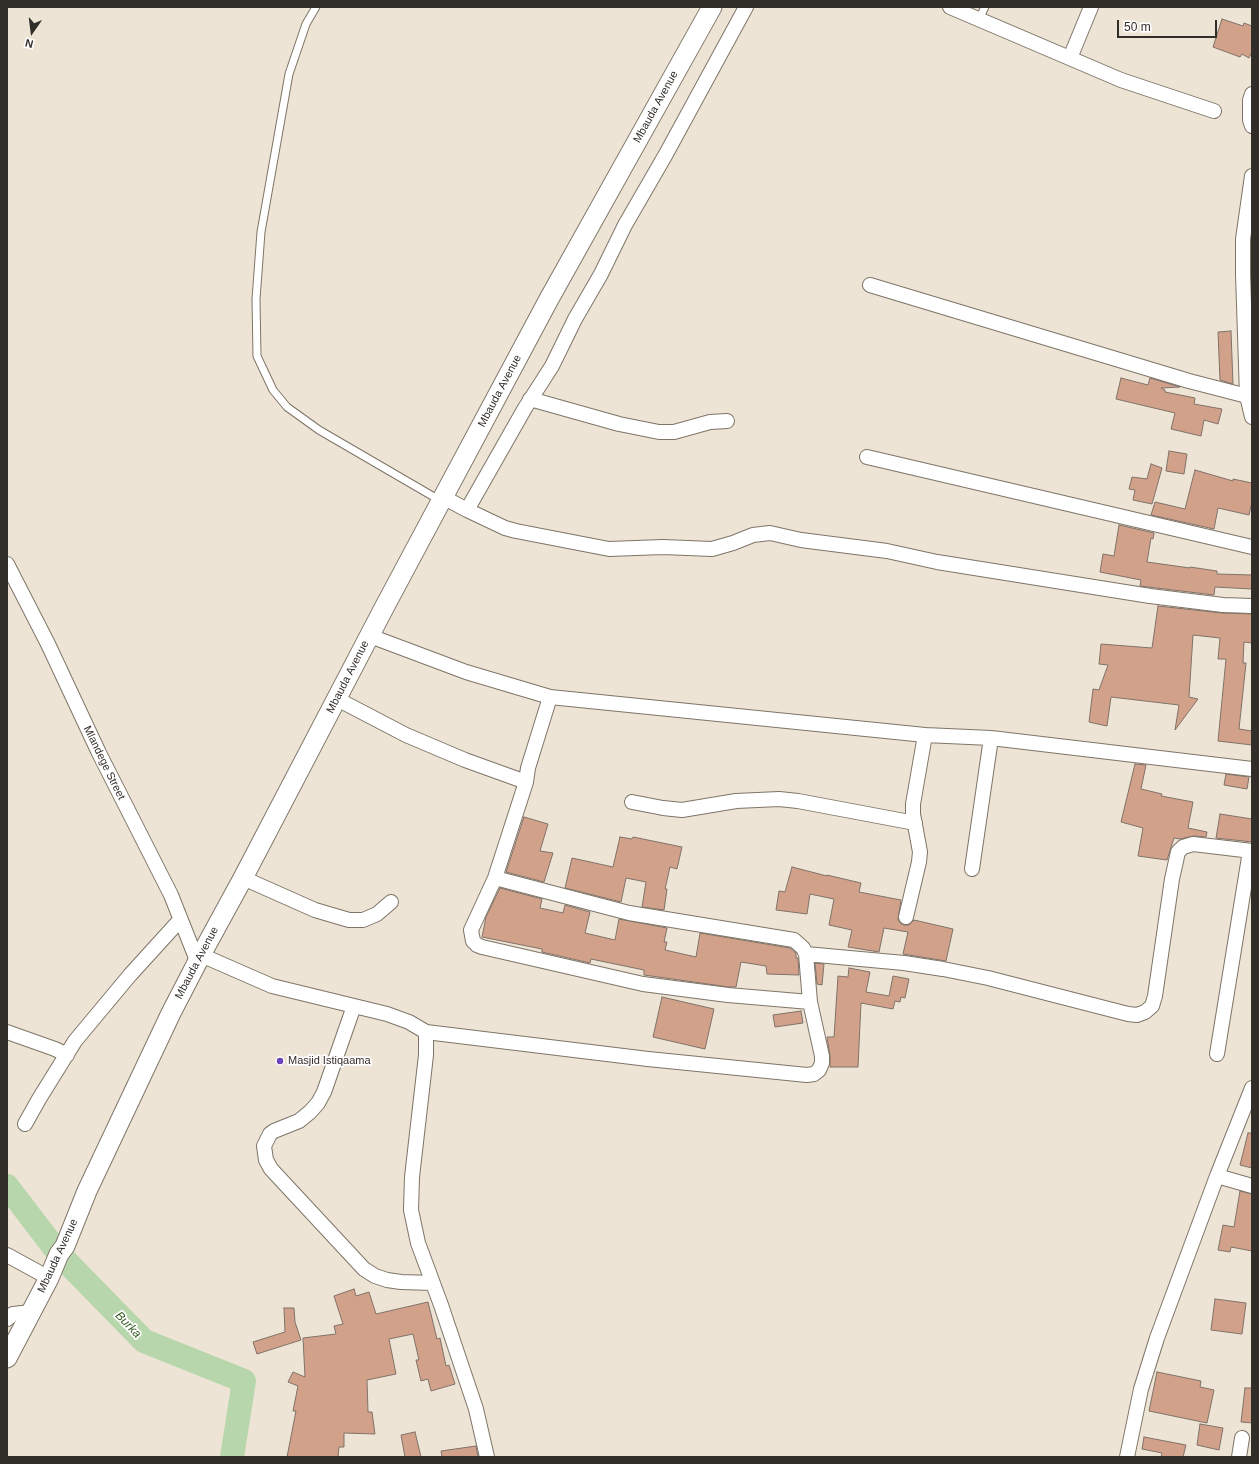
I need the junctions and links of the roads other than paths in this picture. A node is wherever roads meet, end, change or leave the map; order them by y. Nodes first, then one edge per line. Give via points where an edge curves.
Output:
1 (316, 7) edge
2 (712, 7) edge
3 (746, 7) edge
4 (950, 7) edge
5 (1091, 7) edge
6 (982, 13) edge
7 (1070, 58) junction
8 (1252, 94) edge
9 (1214, 110) dead end
10 (1252, 126) edge
11 (1252, 176) edge
12 (1248, 275) edge
13 (870, 285) dead end
14 (1248, 351) edge
15 (1247, 396) junction
16 (530, 399) junction
17 (1252, 417) edge
18 (727, 421) dead end
19 (867, 457) dead end
20 (442, 499) junction
21 (467, 510) junction
22 (1252, 547) edge
23 (7, 564) edge
24 (1252, 606) edge
25 (370, 636) junction
26 (550, 697) junction
27 (337, 699) junction
28 (925, 735) junction
29 (991, 738) junction
30 (1252, 769) edge
31 (526, 782) junction
32 (632, 802) dead end
33 (915, 823) junction
34 (1251, 851) edge
35 (972, 869) dead end
36 (243, 878) junction
37 (495, 878) junction
38 (391, 902) dead end
39 (906, 917) dead end
40 (180, 920) junction
41 (806, 954) junction
42 (199, 959) junction
43 (810, 1002) junction
44 (354, 1006) junction
45 (7, 1032) edge
46 (426, 1032) junction
47 (1217, 1054) dead end
48 (67, 1055) junction
49 (1252, 1088) edge
50 (25, 1124) dead end
51 (1218, 1176) junction
52 (1252, 1186) edge
53 (7, 1255) edge
54 (49, 1278) junction
55 (433, 1283) junction
56 (31, 1312) junction
57 (7, 1319) edge
58 (7, 1358) edge
59 (1242, 1438) dead end
60 (487, 1457) edge
61 (1127, 1457) edge
62 (1240, 1457) edge

1 - 20 lane via 306,24 289,74 262,224 256,299 257,356 273,390 287,407 319,430
2 - 20 street, Mbauda Avenue via 549,299
3 - 16 street via 625,226 552,366
4 - 6 street
5 - 7 street
6 - 7 street
7 - 9 street via 1121,80
8 - 10 street
11 - 12 street via 1243,239
12 - 14 street
13 - 15 street
14 - 15 street
15 - 17 street
16 - 18 street via 619,424 659,432 674,432 710,422
16 - 21 street
19 - 22 street
20 - 21 street
20 - 25 street, Mbauda Avenue
21 - 24 street via 505,528 609,549 712,549 733,544 753,535 770,533 1150,596
23 - 40 street, Mlandege Street
25 - 26 street via 466,672
25 - 27 street, Mbauda Avenue
26 - 28 street
26 - 31 street
27 - 31 street via 406,735
27 - 36 street, Mbauda Avenue
28 - 29 street
28 - 33 street via 914,795
29 - 30 street
29 - 35 street
31 - 37 street
32 - 33 street via 682,810 736,801 779,799
33 - 39 street via 919,841 919,862
34 - 41 street via 1193,844 1183,847 1178,852 1155,996 1152,1006 1146,1012 1137,1015 943,969
34 - 47 street
36 - 38 street via 315,910 349,920 362,920 377,914
36 - 42 street, Mbauda Avenue
37 - 41 street via 629,913 787,938 800,944
37 - 43 street via 471,930 473,940 482,947 643,984
40 - 42 street, Mlandege Street
40 - 48 street via 130,975 75,1041
41 - 43 street
42 - 44 street via 272,986
42 - 54 street, Mbauda Avenue via 87,1190 65,1246
43 - 46 street via 822,1063 814,1074 807,1075
44 - 46 street via 387,1014
44 - 55 street via 318,1103 299,1121 270,1134 264,1146 266,1160 271,1169 364,1269 387,1280
45 - 48 street
46 - 55 street via 411,1210 418,1243
48 - 50 street
49 - 51 street
51 - 52 street
51 - 61 street via 1148,1366
53 - 54 street
54 - 56 street, Mbauda Avenue
55 - 60 street via 476,1409
56 - 57 street via 13,1314
56 - 58 street, Mbauda Avenue
59 - 62 street

